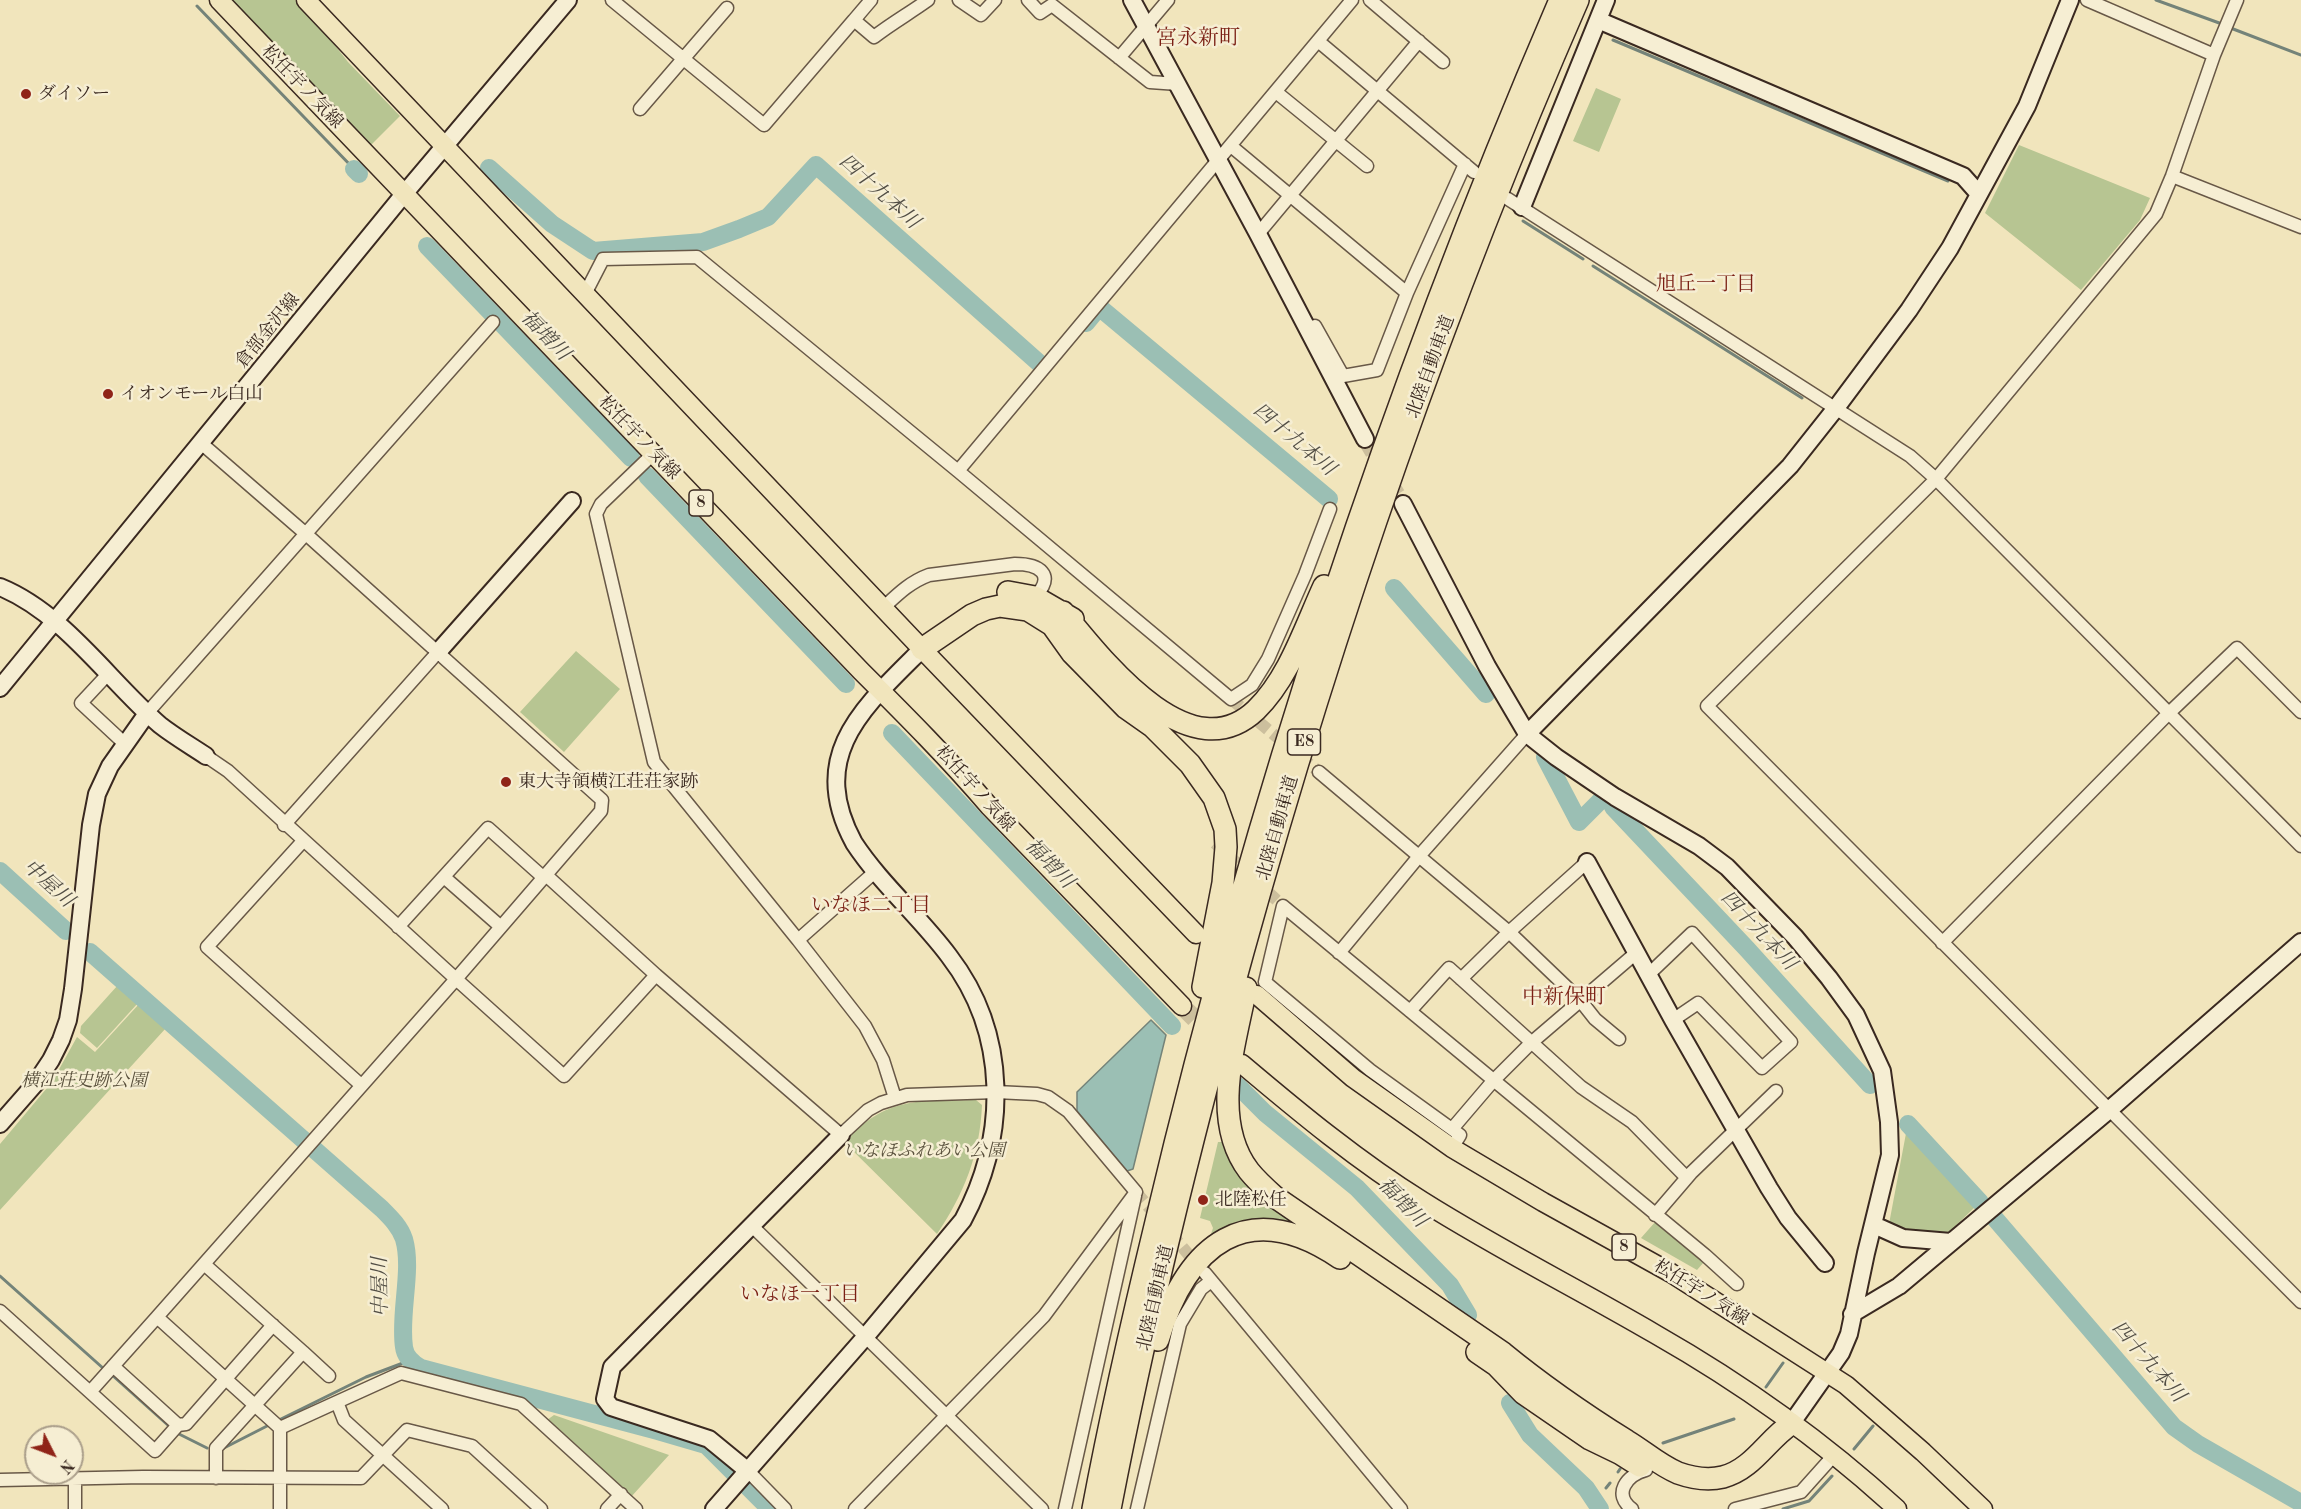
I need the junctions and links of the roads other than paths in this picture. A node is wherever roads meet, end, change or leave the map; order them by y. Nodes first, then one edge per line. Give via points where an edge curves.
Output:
1 (219, 0) edge
2 (306, 0) edge
3 (568, 0) edge
4 (612, 0) edge
5 (871, 0) edge
6 (928, 0) edge
7 (959, 0) edge
8 (995, 0) edge
9 (1029, 0) edge
10 (1132, 0) edge
11 (1168, 0) edge
12 (1352, 0) edge
13 (1370, 0) edge
14 (1560, 0) edge
15 (1578, 0) edge
16 (1606, 0) edge
17 (2070, 0) edge
18 (2086, 0) edge
19 (2237, 0) edge
20 (727, 8) dead end
21 (854, 20) junction
22 (1598, 20) junction
23 (1145, 27) junction
24 (1318, 41) junction
25 (1419, 41) junction
26 (2214, 55) junction
27 (684, 58) junction
28 (1119, 58) junction
29 (1443, 62) dead end
30 (1178, 84) junction
31 (1378, 90) junction
32 (1276, 92) junction
33 (640, 109) dead end
34 (1337, 141) junction
35 (445, 146) junction
36 (1231, 146) junction
37 (1219, 160) junction
38 (1367, 166) dead end
39 (2172, 176) junction
40 (404, 194) junction
41 (1979, 194) junction
42 (1291, 195) junction
43 (1515, 203) joint
44 (2301, 227) edge
45 (1258, 234) junction
46 (1407, 293) junction
47 (585, 294) junction
48 (1293, 301) junction
49 (493, 322) dead end
50 (1407, 382) junction
51 (1836, 408) junction
52 (1365, 440) tunnel mouth
53 (201, 443) junction
54 (654, 453) junction
55 (958, 471) junction
56 (1936, 479) junction
57 (572, 501) dead end
58 (1403, 504) tunnel mouth
59 (1330, 509) dead end
60 (306, 534) junction
61 (0, 587) edge
62 (1035, 597) junction
63 (883, 608) junction
64 (1057, 619) junction
65 (54, 622) junction
66 (922, 649) junction
67 (438, 652) junction
68 (108, 674) junction
69 (0, 688) edge
70 (880, 690) junction
71 (148, 712) junction
72 (2301, 712) edge
73 (2168, 714) junction
74 (1159, 720) junction
75 (1527, 734) junction
76 (124, 743) junction
77 (206, 756) joint
78 (1319, 771) tunnel mouth
79 (1288, 794) junction
80 (284, 825) junction
81 (303, 841) junction
82 (2301, 846) edge
83 (1420, 855) junction
84 (1587, 862) joint
85 (876, 872) junction
86 (444, 877) junction
87 (545, 877) junction
88 (398, 927) junction
89 (501, 927) junction
90 (1509, 932) junction
91 (1196, 934) dead end
92 (798, 940) junction
93 (2301, 942) edge
94 (1942, 943) junction
95 (1636, 952) junction
96 (1340, 953) junction
97 (656, 975) junction
98 (1648, 975) junction
99 (456, 979) junction
100 (1461, 980) junction
101 (1257, 995) dead end
102 (1580, 1000) junction
103 (1182, 1006) tunnel mouth
104 (1410, 1011) junction
105 (1673, 1020) junction
106 (1619, 1038) dead end
107 (1531, 1043) junction
108 (1242, 1064) dead end
109 (1493, 1081) junction
110 (361, 1084) junction
111 (1776, 1091) dead end
112 (996, 1092) junction
113 (895, 1098) junction
114 (2109, 1110) junction
115 (0, 1124) edge
116 (1452, 1129) junction
117 (1736, 1130) junction
118 (841, 1135) junction
119 (1452, 1148) junction
120 (1172, 1153) junction
121 (1687, 1178) junction
122 (1136, 1192) junction
123 (1655, 1215) junction
124 (1874, 1225) junction
125 (752, 1226) junction
126 (1951, 1242) junction
127 (1825, 1263) dead end
128 (204, 1264) junction
129 (1737, 1284) dead end
130 (2301, 1302) edge
131 (0, 1311) edge
132 (1852, 1314) junction
133 (157, 1317) junction
134 (273, 1325) junction
135 (866, 1336) junction
136 (303, 1352) junction
137 (1499, 1359) junction
138 (113, 1366) junction
139 (1828, 1373) junction
140 (329, 1376) dead end
141 (225, 1378) junction
142 (90, 1392) junction
143 (337, 1402) junction
144 (256, 1405) junction
145 (947, 1415) junction
146 (1791, 1424) junction
147 (178, 1425) junction
148 (280, 1428) junction
149 (1625, 1448) junction
150 (1835, 1454) junction
151 (382, 1455) junction
152 (1647, 1470) junction
153 (746, 1474) junction
154 (216, 1478) junction
155 (84, 1479) edge
156 (280, 1479) junction
157 (0, 1480) edge
158 (24, 1480) edge
159 (75, 1485) edge
160 (621, 1494) junction
161 (75, 1509) edge
162 (280, 1509) edge
163 (442, 1509) edge
164 (541, 1509) edge
165 (607, 1509) edge
166 (636, 1509) edge
167 (714, 1509) edge
168 (785, 1509) edge
169 (855, 1509) edge
170 (1042, 1509) edge
171 (1065, 1509) edge
172 (1093, 1509) edge
173 (1110, 1509) edge
174 (1116, 1509) edge
175 (1137, 1509) edge
176 (1401, 1509) edge
177 (1632, 1509) edge
178 (1735, 1509) edge
179 (1898, 1509) edge
180 (1983, 1509) edge

1 - 40 main road, 松任宇ノ気線 / 8
2 - 35 main road
3 - 35 street, 倉部金沢線
4 - 27 street
5 - 21 street
6 - 21 street via 874,38
7 - 8 street via 981,15
9 - 28 street via 1040,13 1052,5
10 - 23 street
11 - 23 street
12 - 24 street
13 - 25 street
14 - 50 highway, 北陸自動車道 / E8
15 - 79 highway, 北陸自動車道 / E8 via 1422,388
16 - 22 street
17 - 41 street via 2027,106
18 - 26 street
19 - 26 street
20 - 27 street
21 - 27 street via 764,125
22 - 41 street via 1963,176
22 - 43 street
23 - 28 street
23 - 30 street
24 - 31 street
24 - 32 street
25 - 29 street
25 - 31 street
26 - 39 street
27 - 33 street
28 - 30 street via 1149,82
30 - 37 street
31 - 34 street
31 - 46 street via 1469,168
32 - 34 street
32 - 36 street
34 - 38 street
34 - 42 street
35 - 40 street, 倉部金沢線
35 - 47 main road
36 - 37 street
36 - 42 street
37 - 45 street
37 - 55 street
39 - 44 street
39 - 56 street via 2156,214
40 - 53 street, 倉部金沢線
40 - 54 main road, 松任宇ノ気線 / 8
41 - 51 street via 1915,301
42 - 45 street
42 - 46 street
43 - 51 street
45 - 48 street
46 - 48 street via 1377,370 1343,376 1309,316
47 - 55 street via 603,259 697,257
47 - 63 main road
48 - 52 street
49 - 60 street
50 - 74 highway via 1325,583 1273,689 1244,720 1218,728
50 - 120 highway, 北陸自動車道 / E8 via 1340,572 1274,781
51 - 56 street via 1910,456
51 - 75 street via 1790,466
53 - 60 street
53 - 65 street, 倉部金沢線
54 - 70 main road, 松任宇ノ気線 / 8
54 - 92 street via 601,504 596,514 654,762
55 - 59 street via 1231,699 1252,685 1268,659
56 - 73 street
56 - 94 street via 1707,706
57 - 67 street
58 - 75 street
60 - 67 street
60 - 71 street
61 - 65 street
62 - 63 street via 1044,587 1043,573 1029,564 1015,564 929,575 905,587
62 - 64 highway
62 - 66 highway via 1006,592 978,597 936,627
63 - 66 main road
64 - 66 highway via 1000,606 986,609
64 - 74 highway via 1072,653 1126,708
64 - 74 highway via 1093,632 1148,690
65 - 68 street
65 - 69 street, 倉部金沢線
66 - 70 street
66 - 91 main road
67 - 80 street
67 - 87 street via 602,800 601,811
68 - 71 street
68 - 76 street via 81,703
70 - 85 street via 847,735 837,770 840,809 848,833
70 - 103 main road, 松任宇ノ気線 / 8
71 - 76 street
71 - 77 street
72 - 73 street via 2237,648
73 - 82 street
73 - 94 street
74 - 120 highway via 1209,790 1220,813 1226,847 1223,883
75 - 83 street
75 - 124 street via 1585,778 1727,867 1795,937 1856,1015 1882,1071 1889,1122 1890,1155
76 - 115 street via 98,794 91,825 68,1020 46,1068
77 - 80 street via 228,771
78 - 83 street
79 - 137 highway via 1231,1065 1228,1109 1237,1148 1248,1170 1275,1197
79 - 173 highway, 北陸自動車道 / E8 via 1180,1192
80 - 81 street
81 - 88 street
81 - 110 street via 207,947
83 - 90 street
83 - 96 street
84 - 90 street
84 - 95 street
85 - 92 street
85 - 112 street via 941,945 967,984 990,1046
86 - 87 street via 488,828
86 - 88 street
86 - 89 street
87 - 89 street
87 - 97 street
88 - 99 street
89 - 99 street
90 - 100 street
90 - 102 street
92 - 113 street via 865,1026
93 - 114 street
94 - 114 street
95 - 98 street
95 - 102 street
96 - 104 street
96 - 116 street via 1283,906 1265,982 1370,1071
97 - 99 street via 564,1076
97 - 118 street
98 - 105 street
98 - 105 street via 1692,933 1791,1042 1762,1068 1698,1003
99 - 110 street
100 - 104 street via 1449,968
100 - 107 street
101 - 119 main road, 松任宇ノ気線 / 8 via 1353,1078
102 - 106 street via 1595,1019
102 - 107 street
104 - 109 street
105 - 117 street
107 - 109 street
107 - 121 street via 1581,1087 1632,1122
108 - 146 main road via 1337,1142 1422,1201 1697,1359
109 - 116 street
109 - 123 street
110 - 128 street
111 - 117 street
112 - 113 street
112 - 122 street via 1037,1094 1062,1106
112 - 135 street via 987,1162 963,1220
113 - 118 street via 868,1110
114 - 126 street
114 - 130 street
116 - 119 street via 1460,1134
117 - 121 street
117 - 127 street via 1788,1218
118 - 125 street
119 - 139 main road, 松任宇ノ気線 / 8 via 1671,1273
120 - 172 highway, 北陸自動車道 / E8
121 - 123 street
122 - 145 street via 1044,1316
122 - 171 street
123 - 129 street
124 - 126 street via 1903,1238
124 - 132 street
125 - 135 street
125 - 153 street via 612,1367 605,1399 611,1407 709,1439
126 - 132 street via 1899,1286
128 - 133 street
128 - 134 street
131 - 142 street
132 - 139 street via 1849,1334
133 - 138 street
133 - 141 street
134 - 136 street
134 - 141 street
135 - 145 street
135 - 153 street
136 - 140 street
136 - 144 street
137 - 149 highway via 1599,1424
137 - 174 highway via 1310,1240 1274,1229 1240,1232 1199,1259 1167,1312 1138,1409
138 - 142 street
138 - 147 street
139 - 146 street
139 - 180 main road, 松任宇ノ気線 / 8 via 1914,1444
141 - 144 street
141 - 147 street via 186,1424
142 - 147 street via 155,1451
143 - 148 street
143 - 151 street via 344,1420
143 - 160 street via 401,1373 521,1404
144 - 148 street
144 - 154 street via 216,1448
145 - 169 street
145 - 170 street
146 - 149 highway via 1747,1465 1713,1478 1679,1473
146 - 150 main road
146 - 152 highway via 1788,1441 1771,1460 1755,1475 1728,1489 1684,1488
148 - 156 street
149 - 152 highway
150 - 178 street via 1801,1492
150 - 179 main road
151 - 156 street via 361,1478
151 - 163 street
151 - 164 street via 407,1430 472,1446
152 - 177 street via 1634,1473 1625,1484 1623,1497
153 - 167 street
153 - 168 street
154 - 155 street
154 - 156 street
156 - 162 street
157 - 158 street
159 - 161 street
160 - 165 street
160 - 166 street
175 - 176 street via 1180,1324 1208,1277

